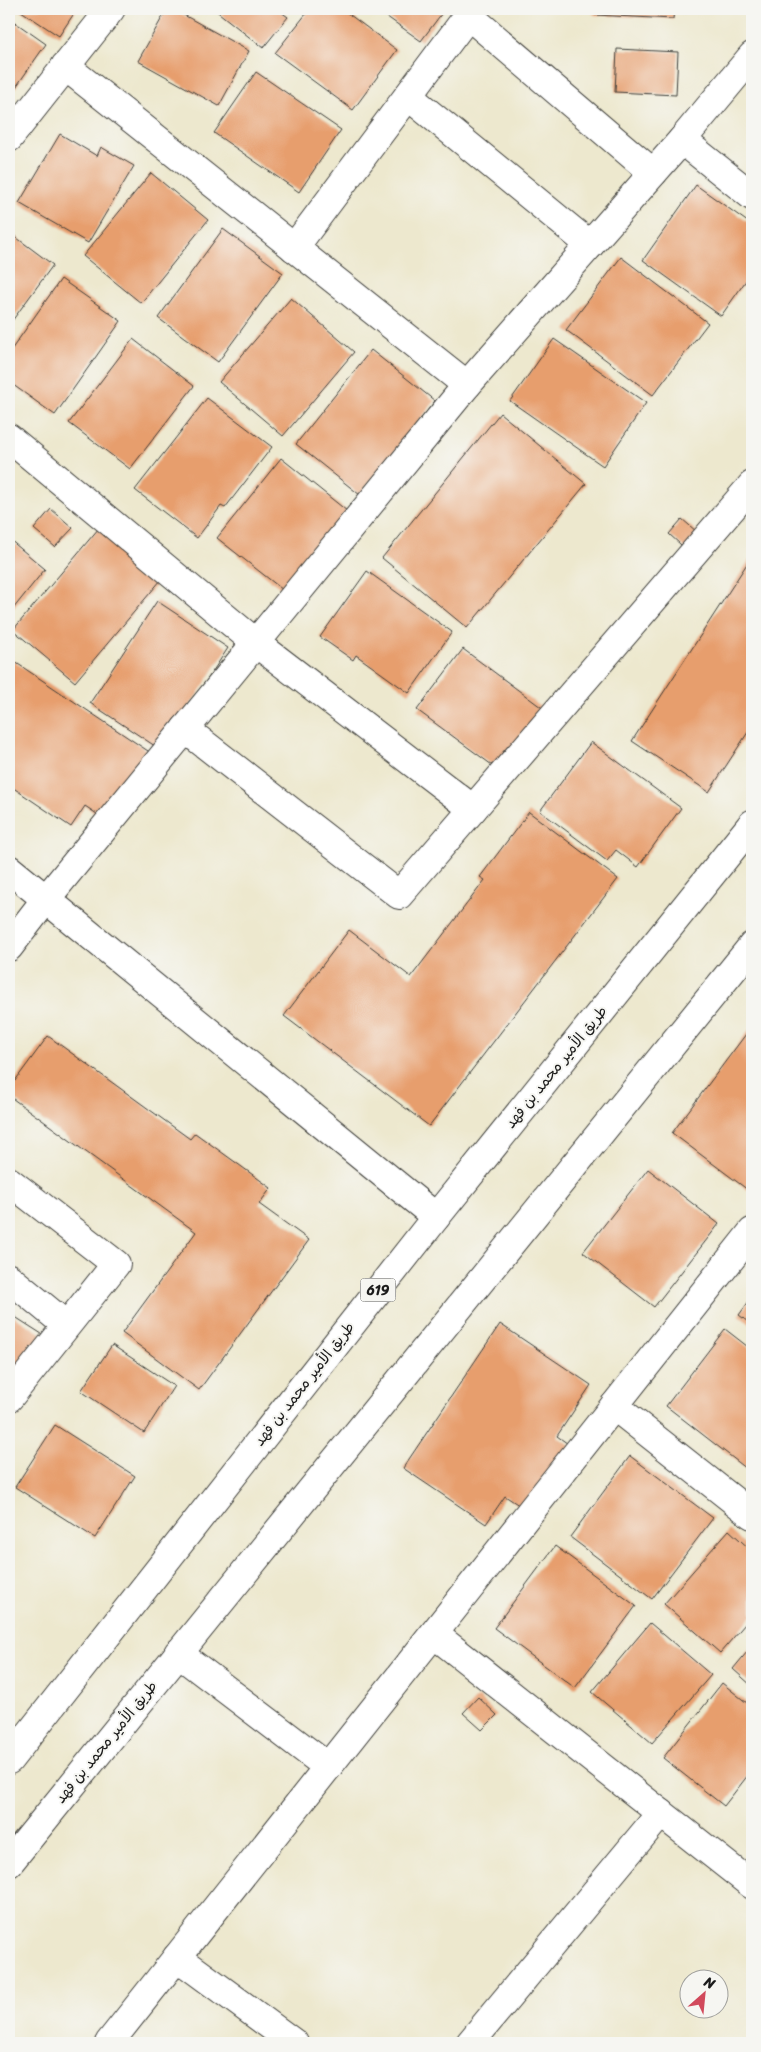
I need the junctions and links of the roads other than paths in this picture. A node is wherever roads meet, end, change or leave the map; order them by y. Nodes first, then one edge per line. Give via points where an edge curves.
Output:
1 (111, 9) edge
2 (470, 12) edge
3 (752, 56) edge
4 (66, 66) junction
5 (408, 96) junction
6 (9, 138) edge
7 (682, 140) junction
8 (653, 173) junction
9 (752, 196) edge
10 (590, 245) junction
11 (294, 248) junction
12 (468, 385) junction
13 (9, 438) edge
14 (752, 485) edge
15 (256, 644) junction
16 (186, 729) junction
17 (473, 809) junction
18 (752, 824) edge
19 (9, 869) edge
20 (46, 899) junction
21 (752, 946) edge
22 (9, 947) edge
23 (9, 1181) edge
24 (436, 1217) junction
25 (752, 1232) edge
26 (9, 1278) edge
27 (66, 1325) junction
28 (9, 1398) edge
29 (614, 1406) junction
30 (752, 1515) edge
31 (434, 1634) junction
32 (178, 1653) junction
33 (9, 1760) edge
34 (328, 1768) junction
35 (661, 1813) junction
36 (9, 1862) edge
37 (752, 1886) edge
38 (177, 1957) junction
39 (109, 2043) edge
40 (294, 2043) edge
41 (470, 2043) edge

1 - 4 main road
2 - 5 main road
2 - 8 main road
3 - 7 main road
4 - 6 main road
4 - 11 main road
5 - 10 main road
5 - 11 main road
7 - 8 main road
7 - 9 main road
8 - 10 main road
10 - 12 main road
11 - 12 main road
12 - 15 main road
13 - 15 main road
14 - 17 main road
15 - 16 main road
15 - 17 main road
16 - 17 main road via 399,894
16 - 20 main road
18 - 24 main road, طريق الأمير محمد بن فهد / 619
19 - 20 main road
20 - 22 main road
20 - 24 main road
21 - 32 main road, طريق الأمير محمد بن فهد
23 - 27 main road via 116,1264
24 - 33 main road, طريق الأمير محمد بن فهد / 619
25 - 29 main road
26 - 27 main road
27 - 28 main road
29 - 30 main road
29 - 31 main road
31 - 34 main road
31 - 35 main road
32 - 34 main road
32 - 36 main road, طريق الأمير محمد بن فهد
34 - 38 main road
35 - 37 main road
35 - 41 main road
38 - 39 main road
38 - 40 main road

